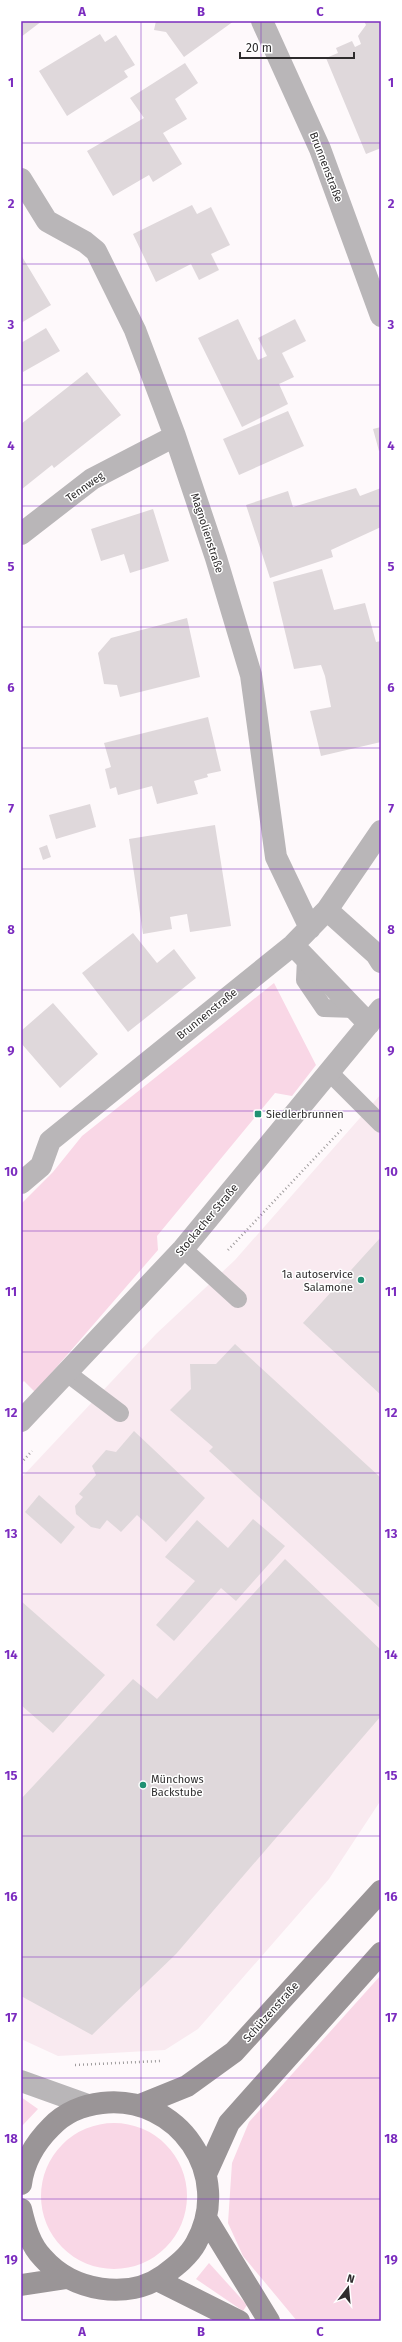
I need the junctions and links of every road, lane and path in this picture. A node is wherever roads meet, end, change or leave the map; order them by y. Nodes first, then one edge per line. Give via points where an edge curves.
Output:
1 (262, 21) edge
2 (21, 179) edge
3 (381, 316) edge
4 (175, 436) junction
5 (21, 534) edge
6 (381, 831) edge
7 (327, 910) junction
8 (310, 928) junction
9 (299, 952) junction
10 (381, 962) edge
11 (368, 1014) edge
12 (329, 1072) junction
13 (381, 1124) edge
14 (21, 1184) edge
15 (184, 1249) junction
16 (238, 1299) dead end
17 (67, 1373) junction
18 (120, 1413) dead end
19 (21, 1421) edge
20 (381, 1891) edge
21 (381, 1953) edge
22 (163, 2061) dead end
23 (72, 2065) dead end
24 (21, 2081) edge
25 (88, 2105) junction
26 (140, 2105) junction
27 (22, 2174) edge
28 (206, 2174) junction
29 (21, 2209) edge
30 (206, 2218) junction
31 (67, 2278) junction
32 (157, 2280) junction
33 (21, 2285) edge
34 (239, 2321) edge
35 (269, 2321) edge

1 - 3 street, Brunnenstraße via 320,149
2 - 4 street, Magnolienstraße via 47,221 96,251 135,330
4 - 5 street, Tennweg via 92,479
4 - 8 street, Magnolienstraße via 216,558 251,675 276,857
6 - 7 street, Brunnenstraße
7 - 8 street, Brunnenstraße
7 - 10 street via 376,954
8 - 9 street, Brunnenstraße
9 - 11 street
9 - 14 street, Brunnenstraße via 50,1141 41,1166
11 - 12 street, Stockacher Straße
12 - 13 lane
12 - 15 street, Stockacher Straße
15 - 16 lane
15 - 17 street, Stockacher Straße
17 - 18 lane
17 - 19 street, Stockacher Straße
20 - 26 main road, Schützenstraße via 234,2052 187,2086
21 - 28 main road via 229,2122
22 - 23 path
24 - 25 street
25 - 26 main road via 114,2101
25 - 27 main road via 59,2118 37,2141
26 - 28 main road via 163,2116 183,2131 197,2152
28 - 30 main road via 209,2196
29 - 31 main road via 26,2231 42,2258
30 - 32 main road via 196,2243 180,2264
30 - 35 main road
31 - 32 main road via 96,2289 128,2289
31 - 33 main road
32 - 34 main road

